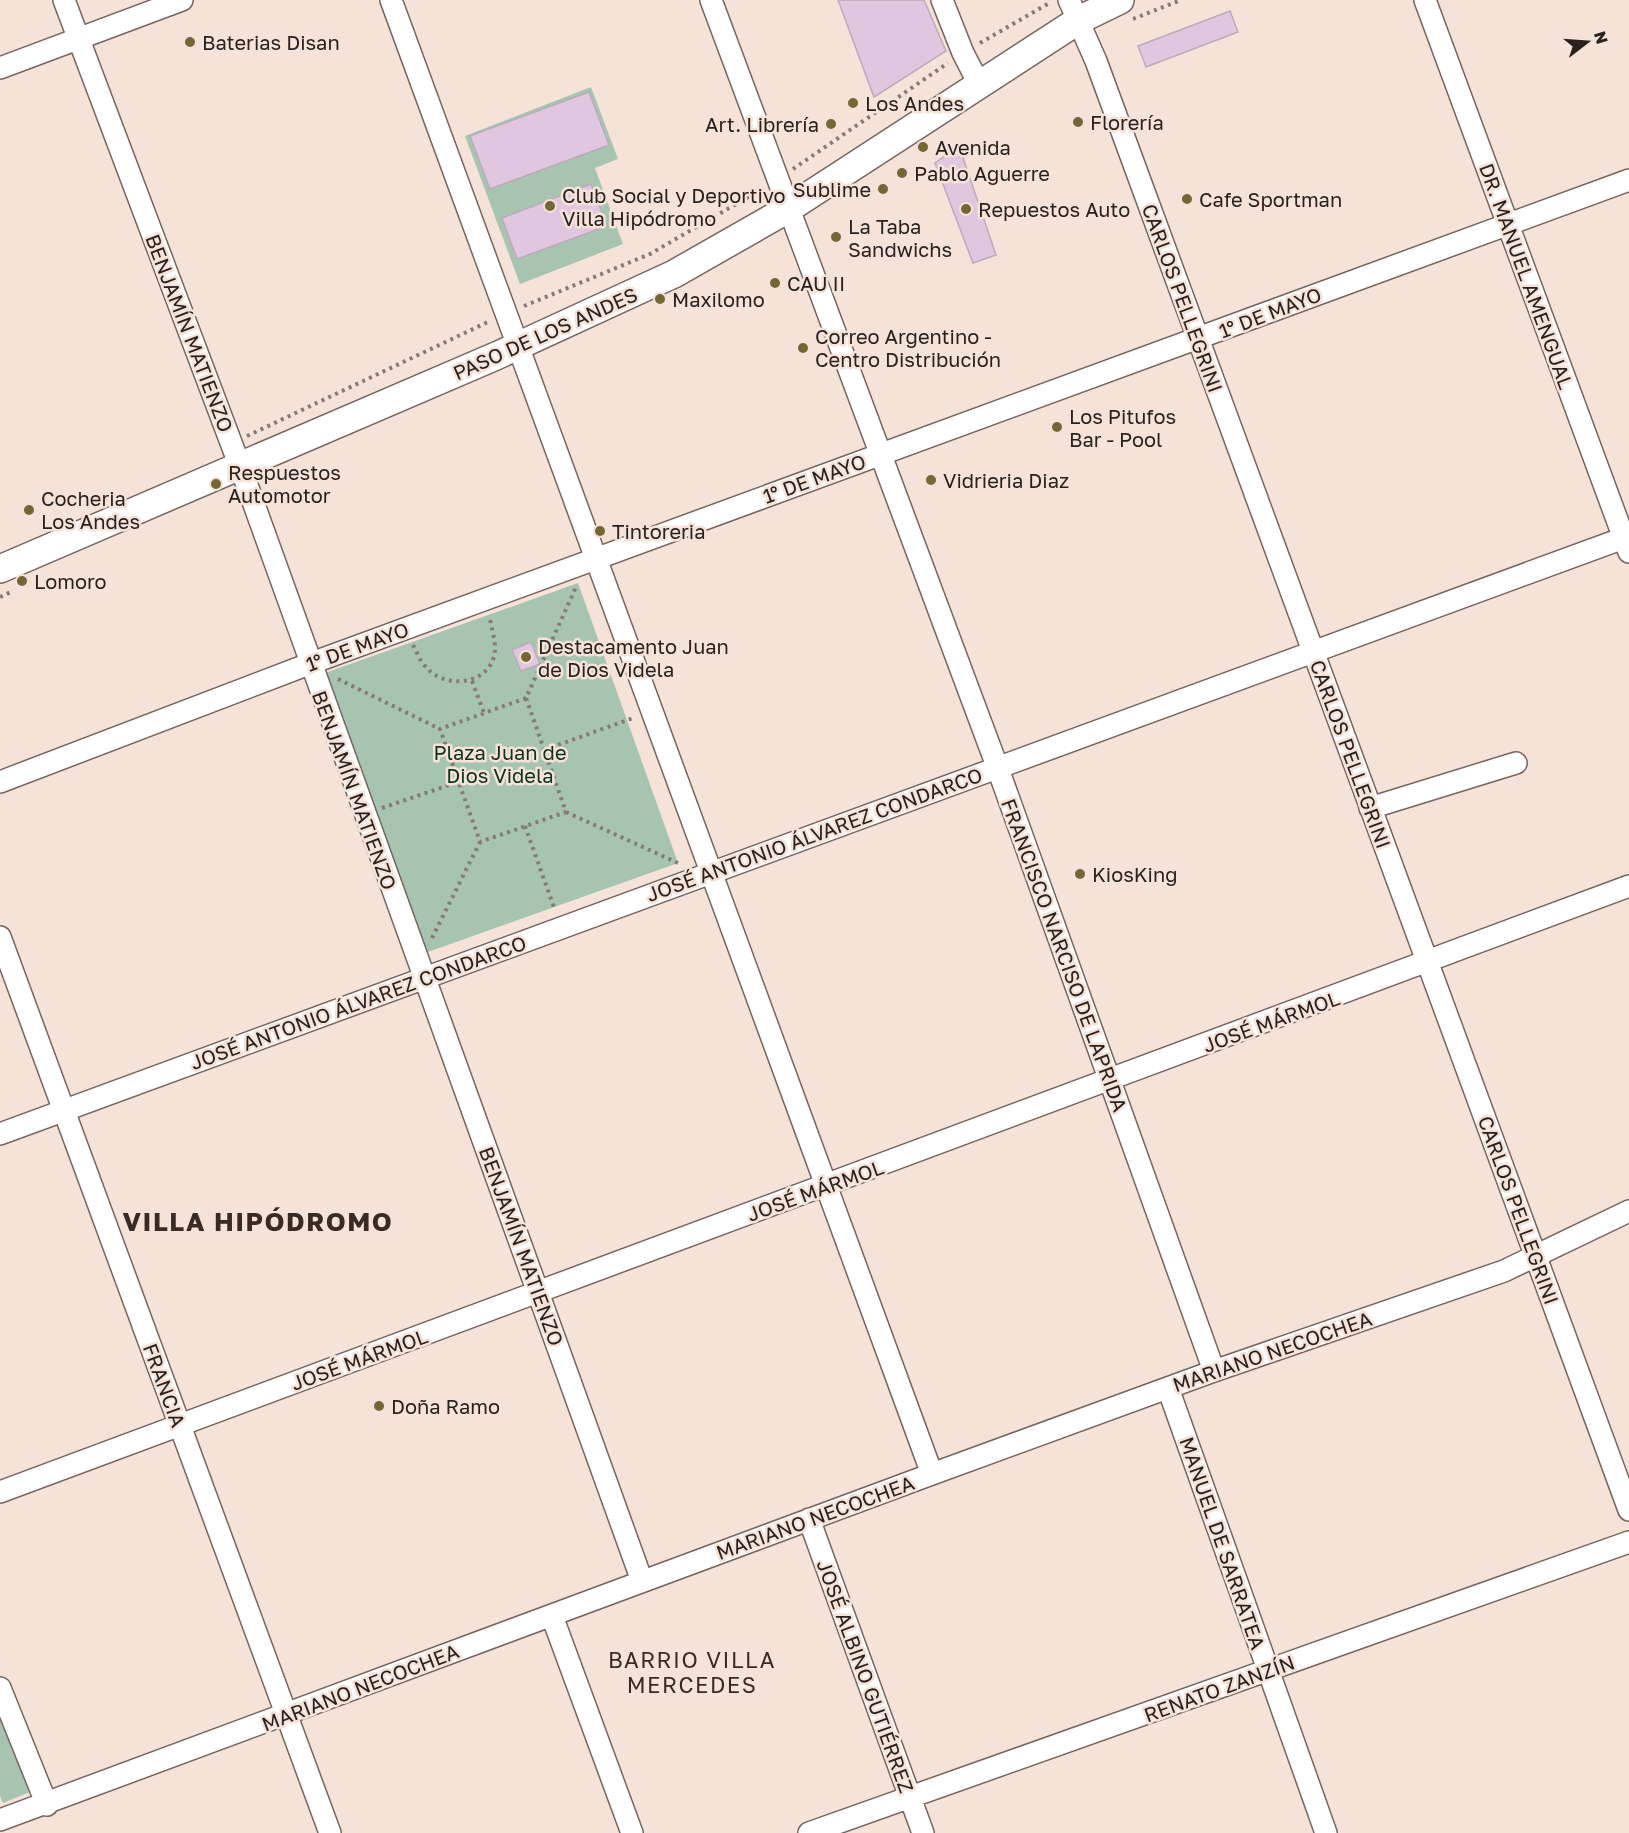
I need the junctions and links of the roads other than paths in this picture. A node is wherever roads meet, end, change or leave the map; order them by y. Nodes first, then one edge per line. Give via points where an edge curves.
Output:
1 (64, 0) edge
2 (182, 0) edge
3 (391, 0) edge
4 (711, 0) edge
5 (942, 0) edge
6 (1120, 0) edge
7 (1425, 0) edge
8 (1074, 10) edge
9 (79, 39) junction
10 (0, 68) edge
11 (979, 84) junction
12 (1629, 180) edge
13 (788, 209) junction
14 (1507, 222) junction
15 (1198, 339) junction
16 (517, 347) junction
17 (882, 453) junction
18 (235, 455) junction
19 (1627, 542) edge
20 (597, 558) junction
21 (0, 569) edge
22 (1312, 650) junction
23 (309, 664) junction
24 (1516, 763) dead end
25 (997, 766) junction
26 (0, 782) edge
27 (1370, 808) junction
28 (712, 871) junction
29 (1629, 886) edge
30 (0, 937) edge
31 (1427, 963) junction
32 (424, 977) junction
33 (1110, 1081) junction
34 (64, 1110) junction
35 (0, 1134) edge
36 (826, 1186) junction
37 (1629, 1211) edge
38 (1537, 1256) junction
39 (539, 1292) junction
40 (1214, 1371) junction
41 (1168, 1388) junction
42 (180, 1426) junction
43 (932, 1474) junction
44 (0, 1492) edge
45 (1629, 1510) edge
46 (809, 1519) junction
47 (1629, 1542) edge
48 (642, 1581) junction
49 (552, 1616) junction
50 (1268, 1670) junction
51 (0, 1688) edge
52 (286, 1715) junction
53 (910, 1797) junction
54 (47, 1804) junction
55 (0, 1820) edge
56 (330, 1833) edge
57 (632, 1833) edge
58 (809, 1833) edge
59 (923, 1833) edge
60 (1326, 1833) edge

1 - 9 street, BENJAMÍN MATIENZO
2 - 9 street
3 - 16 street
4 - 13 street, FRANCISCO NARCISO DE LAPRIDA
5 - 11 street
6 - 8 main road, PASO DE LOS ANDES
7 - 14 street, DR. MANUEL AMENGUAL
8 - 11 main road, PASO DE LOS ANDES
8 - 15 street, CARLOS PELLEGRINI
9 - 10 street
9 - 18 street, BENJAMÍN MATIENZO
11 - 13 main road, PASO DE LOS ANDES
12 - 14 street, 1° DE MAYO
13 - 16 main road, PASO DE LOS ANDES via 674,274
13 - 17 street, FRANCISCO NARCISO DE LAPRIDA
14 - 15 street, 1° DE MAYO
14 - 19 street, DR. MANUEL AMENGUAL
15 - 17 street, 1° DE MAYO
15 - 22 street, CARLOS PELLEGRINI
16 - 18 main road, PASO DE LOS ANDES
16 - 20 street
17 - 20 street, 1° DE MAYO
17 - 25 street, FRANCISCO NARCISO DE LAPRIDA
18 - 21 main road, PASO DE LOS ANDES
18 - 23 street, BENJAMÍN MATIENZO
19 - 22 street, JOSÉ ANTONIO ÁLVAREZ CONDARCO
20 - 23 street, 1° DE MAYO
20 - 28 street
22 - 25 street, JOSÉ ANTONIO ÁLVAREZ CONDARCO
22 - 27 street, CARLOS PELLEGRINI
23 - 26 street, 1° DE MAYO
23 - 32 street, BENJAMÍN MATIENZO
24 - 27 street
25 - 28 street, JOSÉ ANTONIO ÁLVAREZ CONDARCO
25 - 33 street, FRANCISCO NARCISO DE LAPRIDA
27 - 31 street, CARLOS PELLEGRINI
28 - 32 street, JOSÉ ANTONIO ÁLVAREZ CONDARCO
28 - 36 street
29 - 31 street, JOSÉ MÁRMOL
30 - 34 street, FRANCIA
31 - 33 street, JOSÉ MÁRMOL
31 - 38 street, CARLOS PELLEGRINI
32 - 34 street, JOSÉ ANTONIO ÁLVAREZ CONDARCO
32 - 39 street, BENJAMÍN MATIENZO
33 - 36 street, JOSÉ MÁRMOL
33 - 40 street, FRANCISCO NARCISO DE LAPRIDA
34 - 35 street, JOSÉ ANTONIO ÁLVAREZ CONDARCO
34 - 42 street, FRANCIA
36 - 39 street, JOSÉ MÁRMOL
36 - 43 street
37 - 38 street, MARIANO NECOCHEA
38 - 40 street, MARIANO NECOCHEA via 1504,1271
38 - 45 street, CARLOS PELLEGRINI
39 - 42 street, JOSÉ MÁRMOL
39 - 48 street, BENJAMÍN MATIENZO
40 - 41 street, MARIANO NECOCHEA
41 - 43 street, MARIANO NECOCHEA
41 - 50 street, MANUEL DE SARRATEA
42 - 44 street, JOSÉ MÁRMOL
42 - 52 street, FRANCIA
43 - 46 street, MARIANO NECOCHEA
46 - 48 street, MARIANO NECOCHEA
46 - 53 street, JOSÉ ALBINO GUTIÉRREZ
47 - 50 street, RENATO ZANZÍN
48 - 49 street, MARIANO NECOCHEA
49 - 52 street, MARIANO NECOCHEA
49 - 57 street
50 - 53 street, RENATO ZANZÍN
50 - 60 street, MANUEL DE SARRATEA
51 - 54 street
52 - 54 street, MARIANO NECOCHEA
52 - 56 street, FRANCIA
53 - 58 street, RENATO ZANZÍN
53 - 59 street, JOSÉ ALBINO GUTIÉRREZ
54 - 55 street, MARIANO NECOCHEA

